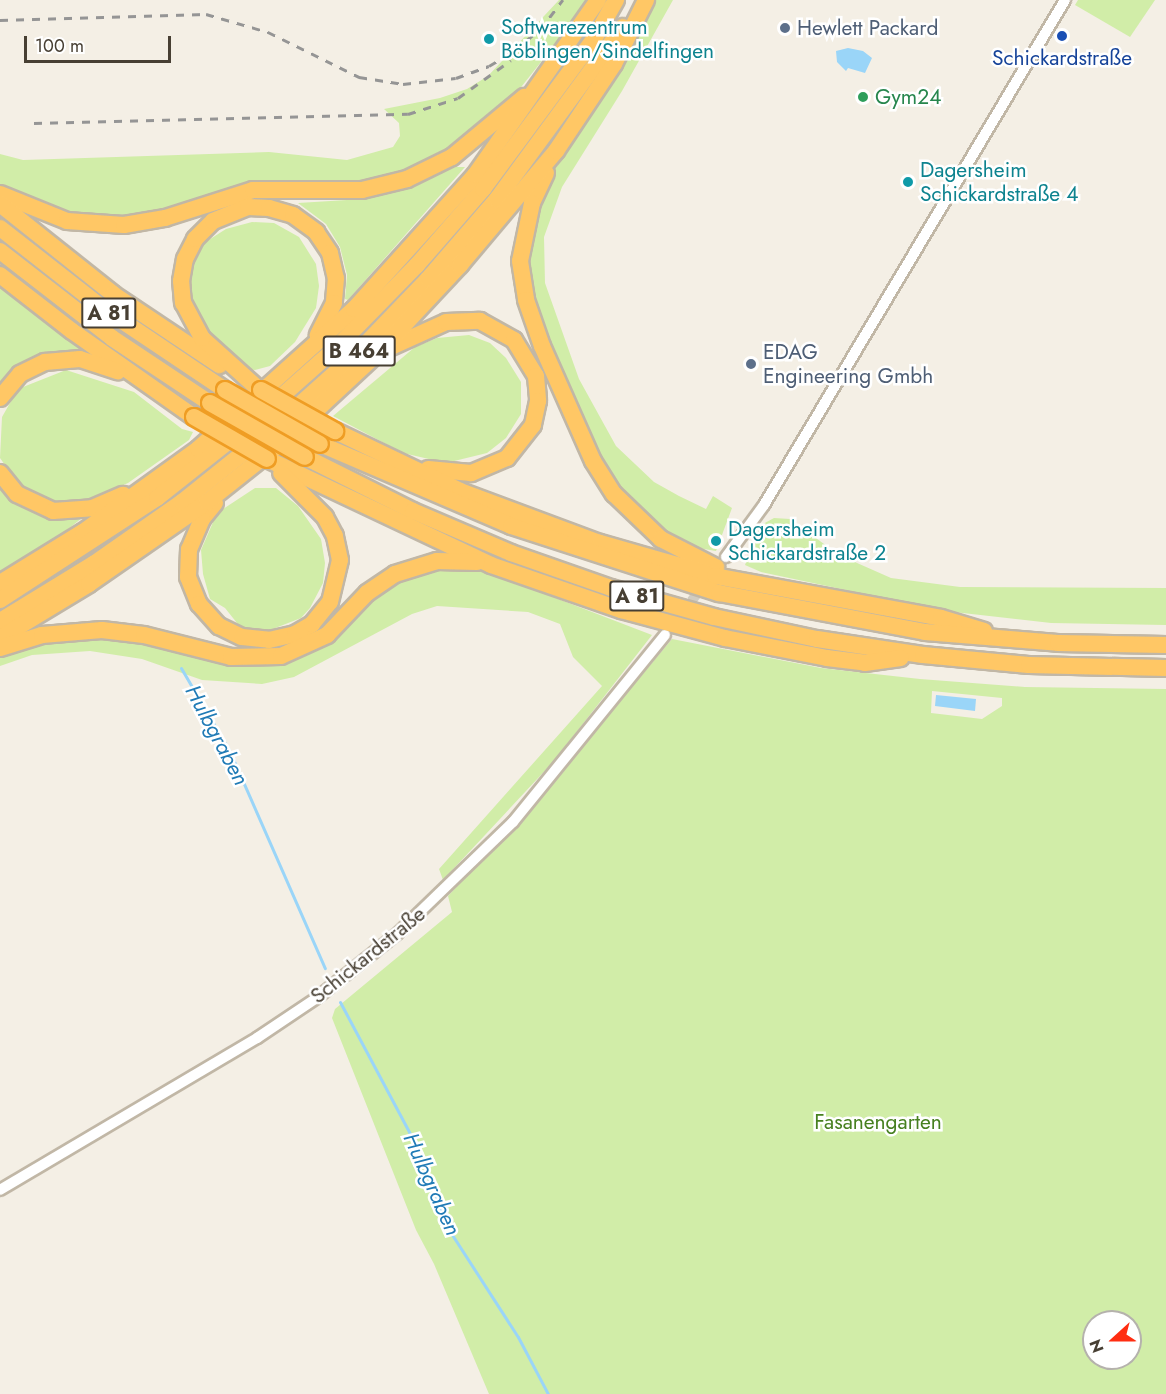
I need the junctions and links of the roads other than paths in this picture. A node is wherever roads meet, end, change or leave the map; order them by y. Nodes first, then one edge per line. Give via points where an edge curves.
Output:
1 (598, 0) edge
2 (616, 0) edge
3 (640, 0) edge
4 (646, 0) edge
5 (1065, 0) edge
6 (541, 82) junction
7 (556, 151) junction
8 (0, 194) edge
9 (0, 204) edge
10 (0, 228) edge
11 (0, 251) edge
12 (0, 275) edge
13 (377, 354) junction
14 (306, 356) junction
15 (132, 375) junction
16 (249, 381) junction
17 (0, 398) edge
18 (392, 459) junction
19 (0, 473) edge
20 (288, 473) junction
21 (243, 474) junction
22 (151, 483) junction
23 (726, 557) tunnel mouth
24 (491, 565) junction
25 (748, 580) junction
26 (0, 584) edge
27 (0, 600) edge
28 (0, 621) edge
29 (665, 635) dead end
30 (0, 638) edge
31 (1004, 640) junction
32 (1166, 645) edge
33 (0, 648) edge
34 (923, 655) junction
35 (1166, 668) edge
36 (0, 1190) edge

1 - 6 highway, B 464
2 - 27 highway, B 464 via 581,58 483,189 417,265 337,347 165,492
3 - 28 highway, B 464 via 497,199 354,356 268,433 182,502 110,553
4 - 7 highway, B 464 via 614,64
5 - 23 street via 764,505
6 - 8 highway via 452,157 407,179 377,187 348,191 253,190 165,218 124,225 67,221
6 - 14 highway, B 464 via 515,123 449,206
7 - 13 highway, B 464 via 460,265
7 - 25 highway via 532,203 520,261 531,319 571,412 606,483 633,516 674,547
9 - 16 highway via 136,310
10 - 31 highway, A 81, bridge via 100,306 225,390 320,444 511,526 710,591 855,621
11 - 34 highway, A 81, bridge via 105,333 210,403 305,457 461,533 594,583 748,625
12 - 15 highway
13 - 18 highway via 429,327 456,320 480,321 514,340 530,362 538,388 537,412 527,437 491,468 453,474
13 - 21 highway, B 464
14 - 16 highway via 334,303 336,278 330,253 316,232 293,215 258,207 235,210 213,221 195,239 182,268 181,293 201,338
14 - 22 highway, B 464
15 - 17 highway via 87,361 54,360 20,374
15 - 20 highway, bridge
16 - 18 highway, bridge
18 - 25 highway via 477,498 572,533 696,571
19 - 22 highway via 30,503 64,512 92,508
20 - 21 highway via 331,527 340,553 339,579 330,602 312,624 288,636 260,640 233,633 212,620 194,594 187,567 189,549 202,519
20 - 24 highway
21 - 30 highway, B 464 via 111,570
22 - 26 highway, B 464
24 - 33 highway via 437,561 394,574 367,594 327,635 281,656 224,656 144,635 102,630 49,633
24 - 34 highway via 621,610 759,646 865,663
25 - 31 highway via 941,618
29 - 36 street, Schickardstraße via 518,816 397,934 324,992 257,1038
31 - 32 highway, A 81
34 - 35 highway, A 81 via 1029,665

